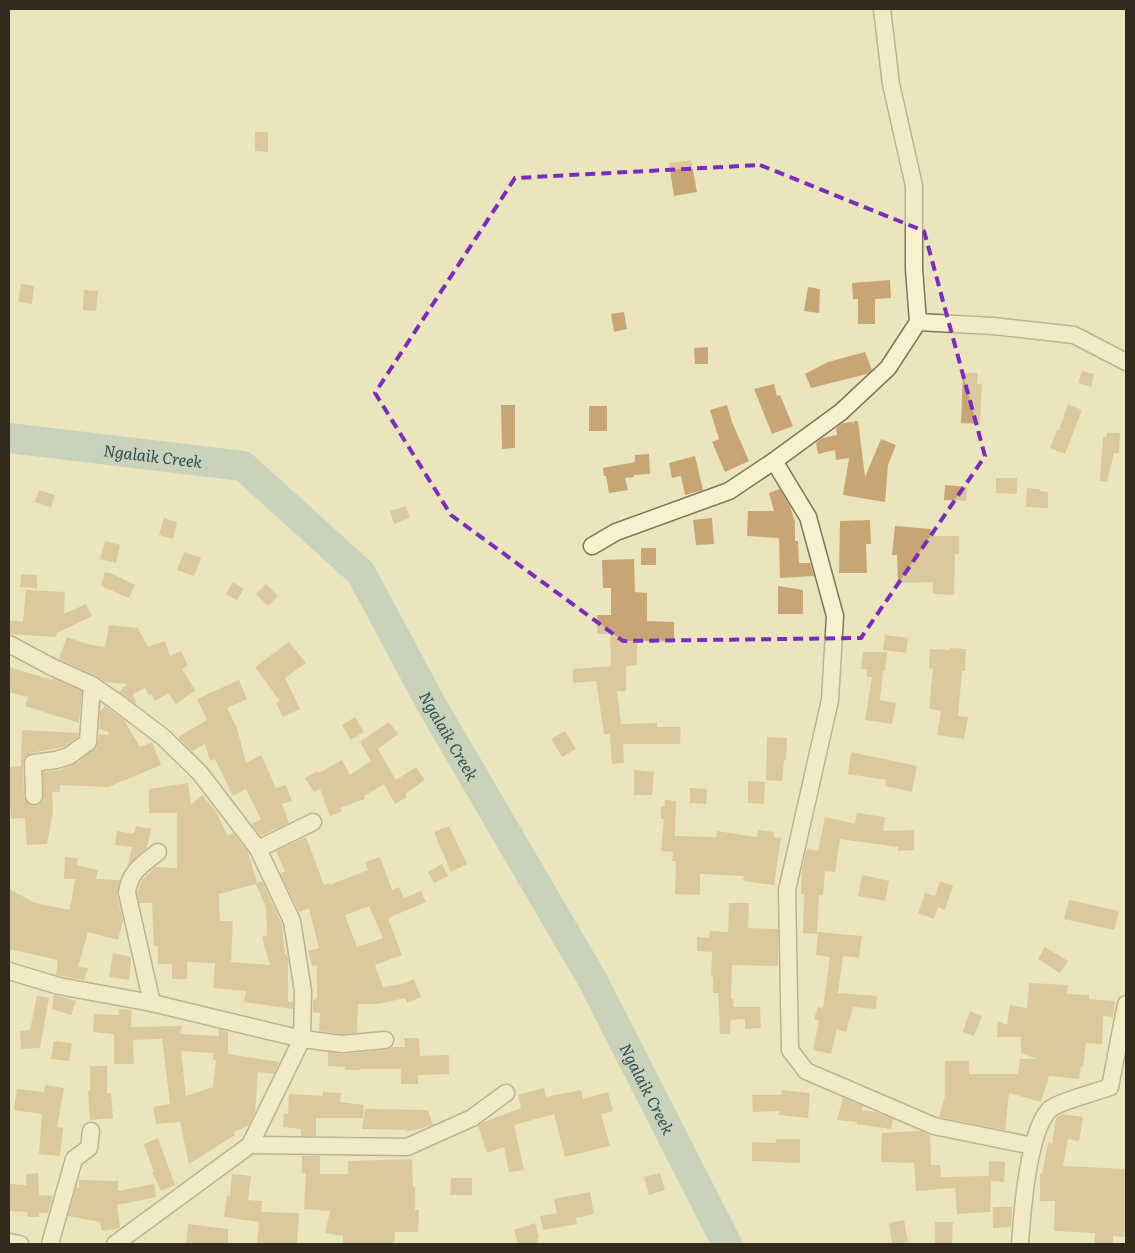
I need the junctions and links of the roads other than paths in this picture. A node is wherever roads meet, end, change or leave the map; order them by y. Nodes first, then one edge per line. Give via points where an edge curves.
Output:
1 (882, 9) edge
2 (918, 322) junction
3 (1126, 362) edge
4 (774, 461) junction
5 (592, 546) dead end
6 (9, 644) edge
7 (92, 685) junction
8 (34, 796) dead end
9 (313, 822) dead end
10 (258, 849) junction
11 (158, 852) dead end
12 (9, 971) edge
13 (152, 1003) junction
14 (1126, 1004) edge
15 (302, 1040) junction
16 (386, 1040) dead end
17 (506, 1093) dead end
18 (91, 1131) dead end
19 (250, 1145) junction
20 (1033, 1146) junction
21 (9, 1242) edge
22 (20, 1244) edge
23 (50, 1244) edge
24 (115, 1244) edge
25 (1020, 1244) edge

1 - 2 street via 891,84 914,186
2 - 3 street via 1074,335
2 - 4 street via 888,368 841,412
4 - 5 street via 729,491 616,532
4 - 20 street via 808,517 835,616 830,700 787,890 790,1050 806,1071 934,1126
6 - 7 street
7 - 8 street via 88,742 69,756 33,763
7 - 10 street via 163,737 200,773
9 - 10 street
10 - 15 street via 292,921 303,991
11 - 13 street via 132,875 127,893
12 - 13 street via 59,986
13 - 15 street
14 - 20 street via 1110,1088 1050,1109 1037,1128
15 - 16 street via 342,1044
15 - 19 street
17 - 19 street via 472,1118 407,1147
18 - 23 street via 90,1148 74,1159
19 - 24 street
20 - 25 street
21 - 22 street

